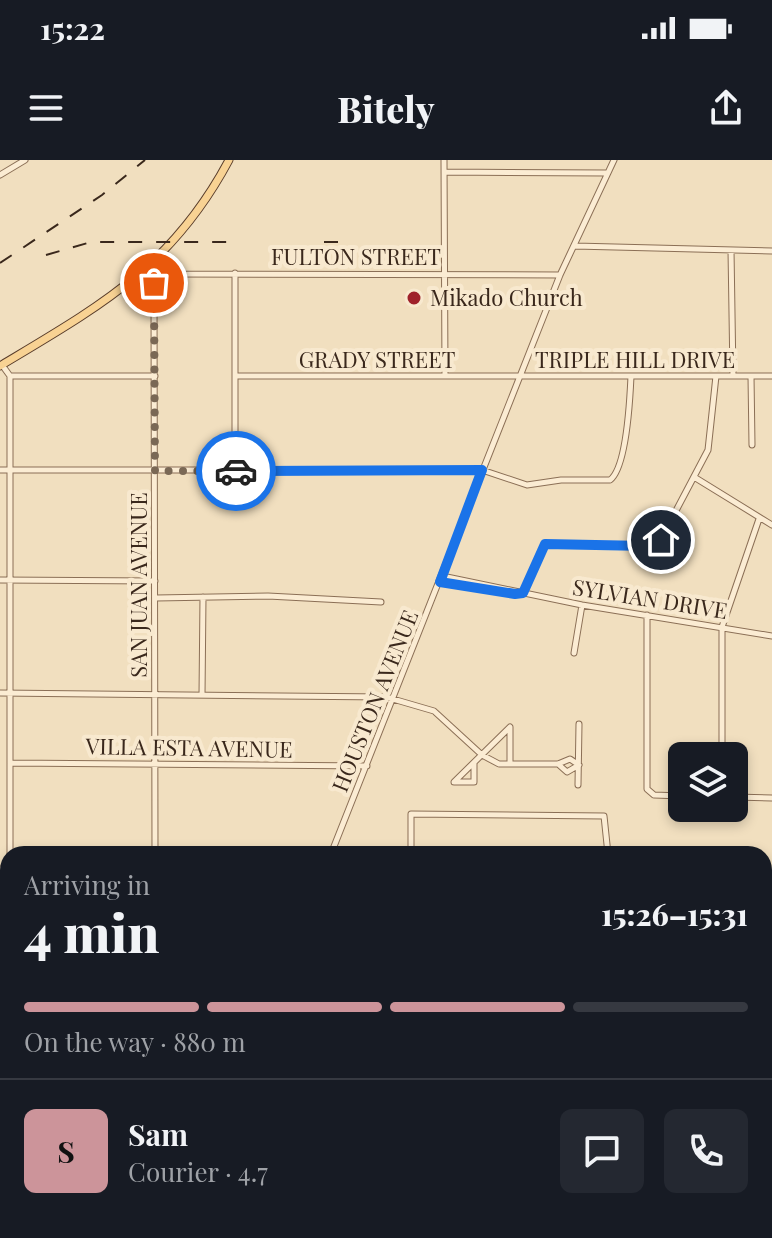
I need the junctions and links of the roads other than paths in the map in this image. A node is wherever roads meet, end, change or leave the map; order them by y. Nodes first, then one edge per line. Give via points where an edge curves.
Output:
1 (25, 160) edge
2 (229, 160) edge
3 (444, 160) edge
4 (614, 160) edge
5 (444, 172) junction
6 (608, 173) junction
7 (0, 175) edge
8 (575, 246) junction
9 (731, 250) junction
10 (772, 251) edge
11 (155, 263) junction
12 (144, 273) junction
13 (235, 273) junction
14 (444, 273) junction
15 (560, 275) junction
16 (1, 366) edge
17 (10, 376) junction
18 (155, 376) junction
19 (235, 376) junction
20 (445, 376) junction
21 (519, 376) junction
22 (631, 376) junction
23 (716, 376) junction
24 (733, 376) junction
25 (751, 376) junction
26 (772, 376) edge
27 (752, 445) dead end
28 (0, 470) edge
29 (10, 470) junction
30 (482, 470) junction
31 (155, 471) junction
32 (235, 471) junction
33 (694, 477) junction
34 (759, 519) junction
35 (772, 525) edge
36 (441, 579) junction
37 (0, 580) edge
38 (11, 580) junction
39 (155, 581) junction
40 (523, 593) junction
41 (203, 597) junction
42 (156, 598) junction
43 (381, 602) dead end
44 (582, 605) junction
45 (647, 615) junction
46 (722, 627) junction
47 (772, 636) edge
48 (574, 653) dead end
49 (0, 693) edge
50 (10, 693) junction
51 (155, 694) junction
52 (202, 695) junction
53 (393, 700) junction
54 (579, 724) dead end
55 (722, 742) edge
56 (482, 755) junction
57 (10, 763) junction
58 (474, 763) junction
59 (155, 764) junction
60 (510, 764) junction
61 (558, 764) junction
62 (579, 765) junction
63 (367, 766) junction
64 (578, 785) dead end
65 (668, 796) edge
66 (0, 797) edge
67 (10, 797) junction
68 (748, 797) edge
69 (772, 798) edge
70 (10, 846) edge
71 (155, 846) edge
72 (334, 846) edge
73 (411, 846) edge
74 (608, 846) edge

1 - 7 street
2 - 11 main road via 196,216
3 - 5 street
4 - 6 street, HOUSTON AVENUE
5 - 6 street
5 - 14 street
6 - 8 street, HOUSTON AVENUE
8 - 9 street
8 - 15 street, HOUSTON AVENUE
9 - 10 street
9 - 24 street
11 - 12 main road
11 - 13 street, FULTON STREET via 166,273
12 - 16 main road
12 - 18 street, SAN JUAN AVENUE via 154,283
13 - 14 street, FULTON STREET
13 - 19 street
14 - 15 street, FULTON STREET
14 - 20 street
15 - 21 street, HOUSTON AVENUE
16 - 17 street
17 - 18 street
17 - 29 street
18 - 31 street, SAN JUAN AVENUE
19 - 20 street, GRADY STREET
19 - 32 street
20 - 21 street, GRADY STREET
21 - 22 street, TRIPLE HILL DRIVE
21 - 30 street, HOUSTON AVENUE
22 - 23 street, TRIPLE HILL DRIVE
22 - 30 street via 630,415 613,479 530,485
23 - 24 street, TRIPLE HILL DRIVE
23 - 33 street via 708,447
24 - 25 street, TRIPLE HILL DRIVE
25 - 26 street, TRIPLE HILL DRIVE
25 - 27 street, TRIPLE HILL DRIVE
28 - 29 street
29 - 31 street
29 - 38 street
30 - 32 street
30 - 36 street, HOUSTON AVENUE
31 - 32 street
31 - 39 street, SAN JUAN AVENUE
33 - 34 street
33 - 40 street via 658,543 545,544
34 - 35 street
34 - 46 street
36 - 40 street, SYLVIAN DRIVE
36 - 53 street, HOUSTON AVENUE
37 - 38 street
38 - 39 street
38 - 50 street
39 - 42 street, SAN JUAN AVENUE
40 - 44 street, SYLVIAN DRIVE
41 - 42 street
41 - 43 street
41 - 52 street
42 - 51 street, SAN JUAN AVENUE
44 - 45 street, SYLVIAN DRIVE
44 - 48 street
45 - 46 street, SYLVIAN DRIVE
45 - 65 street via 647,786 654,795
46 - 47 street, SYLVIAN DRIVE
46 - 55 street
49 - 50 street
50 - 51 street
50 - 57 street
51 - 52 street
51 - 59 street, SAN JUAN AVENUE
52 - 53 street
53 - 56 street via 434,711
53 - 63 street, HOUSTON AVENUE
54 - 62 street
56 - 58 street
56 - 60 street
56 - 60 street via 510,727
57 - 59 street, VILLA ESTA AVENUE
57 - 67 street
58 - 58 street via 464,773 454,782 474,782
59 - 63 street, VILLA ESTA AVENUE
59 - 71 street, SAN JUAN AVENUE
60 - 61 street
61 - 62 street via 570,759
61 - 62 street via 567,772
62 - 64 street
63 - 72 street, HOUSTON AVENUE
66 - 67 street
67 - 70 street
68 - 69 street
73 - 74 street via 411,814 606,817

